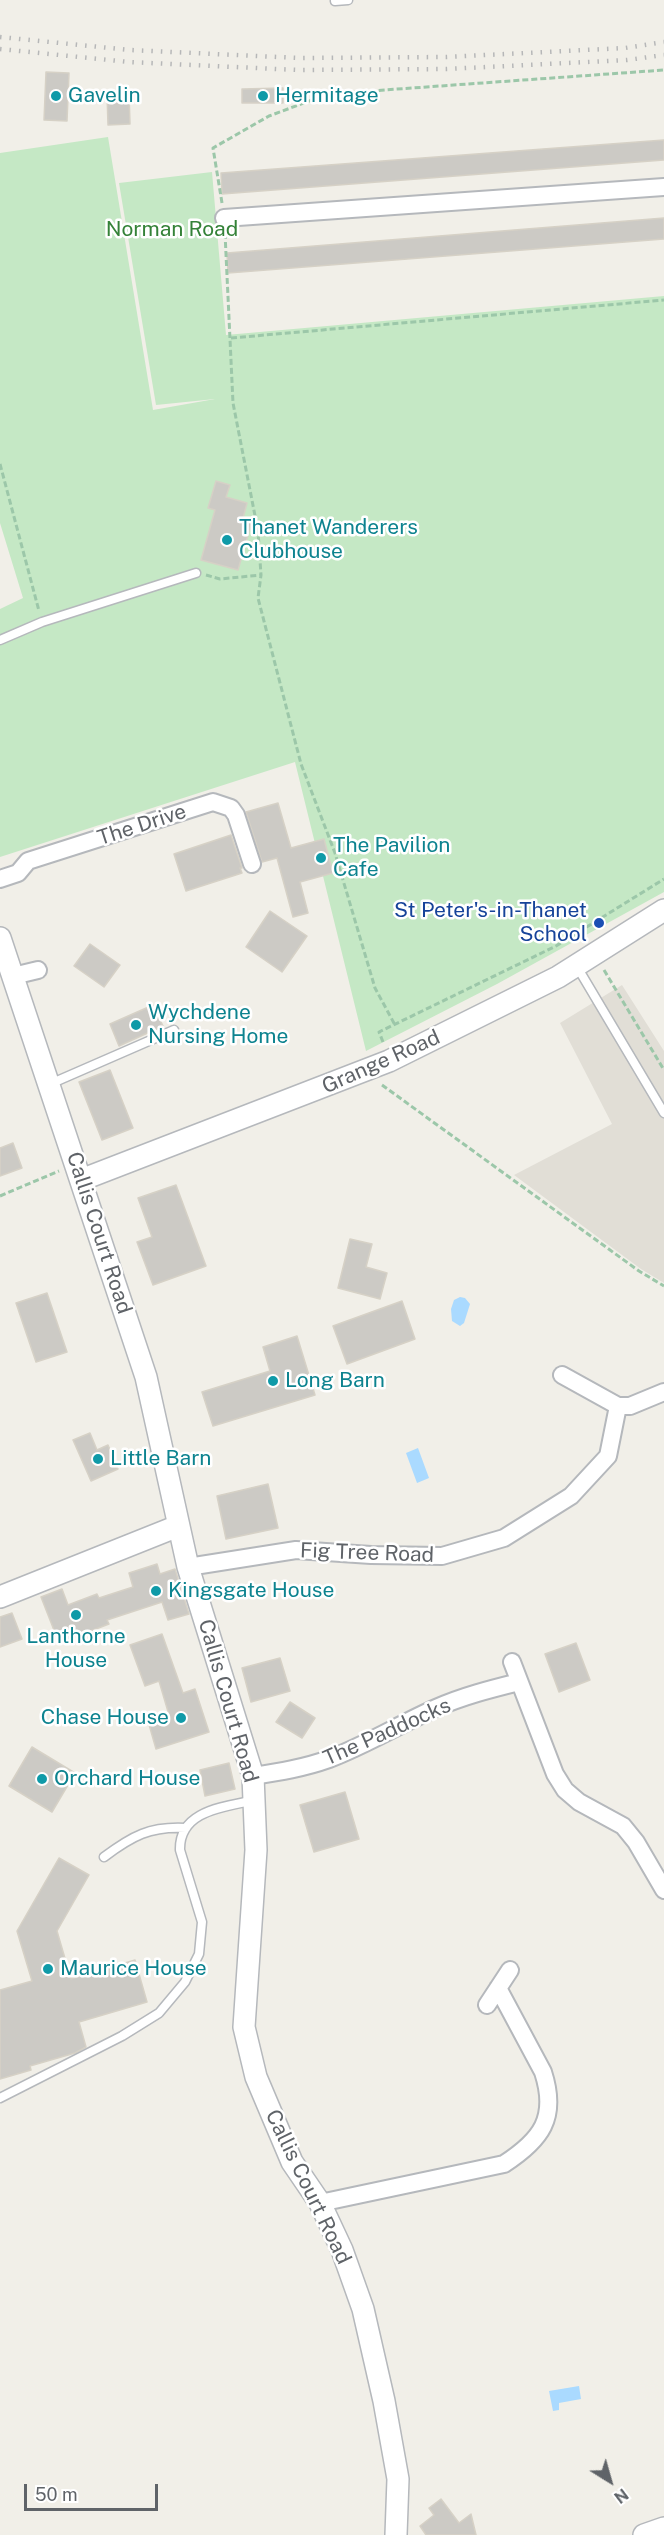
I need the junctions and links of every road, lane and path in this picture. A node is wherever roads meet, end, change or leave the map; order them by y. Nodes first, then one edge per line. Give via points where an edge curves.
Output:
1 (348, 0) edge
2 (335, 1) edge
3 (664, 70) edge
4 (664, 187) edge
5 (224, 218) junction
6 (664, 300) edge
7 (231, 338) junction
8 (0, 464) edge
9 (196, 573) joint
10 (261, 575) junction
11 (42, 622) junction
12 (0, 640) edge
13 (252, 864) dead end
14 (0, 879) edge
15 (664, 879) edge
16 (664, 910) edge
17 (0, 938) edge
18 (576, 965) junction
19 (38, 970) dead end
20 (13, 976) junction
21 (615, 989) dead end
22 (174, 1030) dead end
23 (664, 1070) edge
24 (367, 1071) junction
25 (50, 1084) junction
26 (664, 1113) edge
27 (79, 1172) junction
28 (0, 1196) edge
29 (664, 1286) edge
30 (561, 1377) dead end
31 (664, 1392) edge
32 (618, 1406) junction
33 (178, 1526) junction
34 (188, 1567) junction
35 (0, 1597) edge
36 (512, 1662) dead end
37 (519, 1682) junction
38 (253, 1776) junction
39 (255, 1800) junction
40 (186, 1827) junction
41 (104, 1857) dead end
42 (664, 1890) edge
43 (510, 1970) dead end
44 (498, 1988) junction
45 (487, 2005) dead end
46 (0, 2098) edge
47 (320, 2203) junction
48 (664, 2528) edge
49 (396, 2535) edge
50 (644, 2535) edge

1 - 2 lane
3 - 5 path via 328,94 269,116 213,148
4 - 5 street
5 - 7 path
6 - 7 path
7 - 10 path via 233,403 258,531
8 - 11 path
9 - 10 path via 220,579
9 - 11 lane
10 - 15 path via 258,598 301,764 335,853 375,988 395,1025 556,946
11 - 12 lane
13 - 14 street, The Drive via 236,815 231,808 213,802 28,861 18,873
16 - 18 street, Grange Road
17 - 20 street, Callis Court Road
18 - 24 street, Grange Road via 471,1022
18 - 26 lane
19 - 20 street
20 - 25 street, Callis Court Road
21 - 23 path
22 - 25 lane
24 - 27 street, Grange Road
24 - 29 path
25 - 27 street, Callis Court Road
27 - 28 path
27 - 33 street, Callis Court Road via 146,1377
30 - 32 street
31 - 32 street via 630,1406
32 - 34 street, Fig Tree Road via 608,1456 571,1496 504,1538 442,1556 296,1550
33 - 34 street, Callis Court Road
33 - 35 street
34 - 38 street, Callis Court Road
36 - 37 street
37 - 38 street, The Paddocks via 439,1706 328,1760
37 - 42 street via 565,1790 623,1826
38 - 39 street, Callis Court Road
39 - 40 lane via 212,1810 193,1818
39 - 47 street, Callis Court Road via 254,1908 244,2027 256,2077 292,2162
40 - 41 lane via 150,1830 128,1839
40 - 46 lane via 180,1838 180,1850 202,1922 199,1954 185,1983 159,2013 140,2025
43 - 44 street
44 - 45 street
44 - 47 street via 548,2087 544,2126 527,2149 504,2164
47 - 49 street, Callis Court Road via 363,2309 382,2389 398,2479
48 - 50 street

